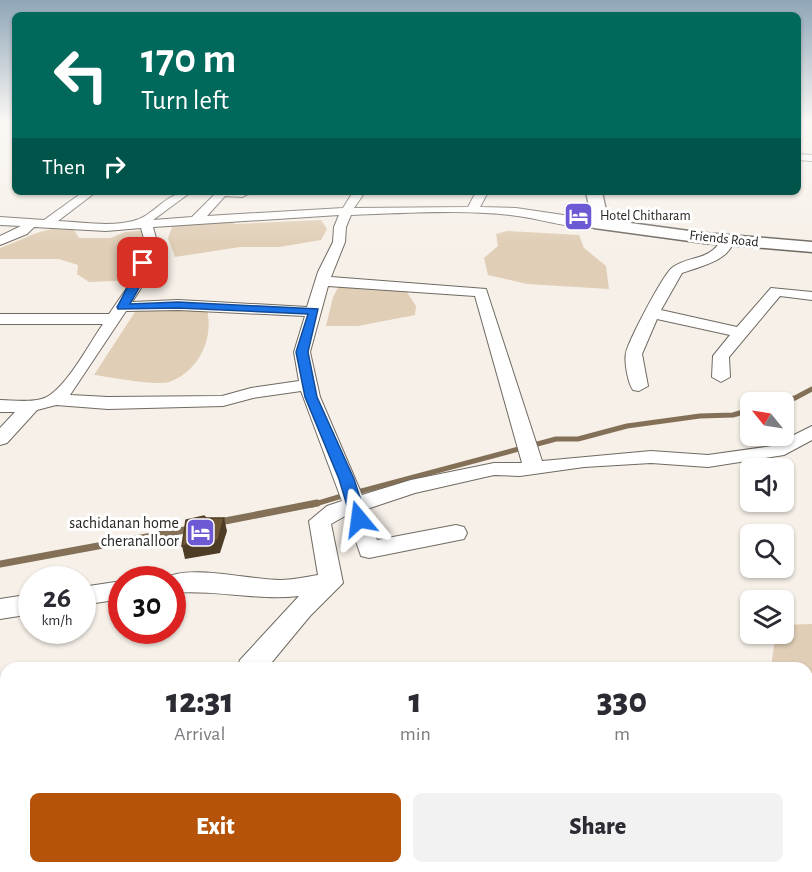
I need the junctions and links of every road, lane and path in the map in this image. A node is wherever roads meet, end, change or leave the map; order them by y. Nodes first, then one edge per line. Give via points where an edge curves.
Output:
1 (86, 195) edge
2 (181, 195) edge
3 (220, 195) edge
4 (357, 195) edge
5 (480, 195) edge
6 (595, 195) edge
7 (347, 211) junction
8 (472, 211) junction
9 (196, 220) junction
10 (0, 221) edge
11 (31, 222) junction
12 (47, 223) junction
13 (143, 224) junction
14 (600, 224) junction
15 (728, 240) junction
16 (0, 242) edge
17 (812, 247) edge
18 (322, 281) junction
19 (812, 296) edge
20 (314, 312) junction
21 (118, 313) junction
22 (652, 313) junction
23 (0, 319) edge
24 (740, 332) junction
25 (721, 377) dead end
26 (309, 385) junction
27 (639, 386) dead end
28 (56, 400) junction
29 (0, 406) edge
30 (31, 406) junction
31 (812, 432) edge
32 (0, 439) edge
33 (534, 468) junction
34 (352, 497) junction
35 (456, 533) dead end
36 (186, 583) edge
37 (331, 584) junction
38 (18, 606) edge
39 (0, 609) edge
40 (255, 662) edge

1 - 12 street
2 - 13 street
3 - 9 street
4 - 7 street
5 - 8 street
6 - 14 main road
7 - 8 street
7 - 9 street
7 - 18 street
8 - 14 street via 516,212
9 - 13 street
10 - 11 street
11 - 12 street
11 - 16 street via 23,231
12 - 13 street
13 - 21 street via 151,242 134,288
14 - 15 main road, Friends Road
15 - 17 main road, Friends Road
15 - 22 street via 726,248 711,258 677,270
18 - 20 street
18 - 33 street via 482,292
19 - 24 street via 776,291
20 - 21 street via 178,305
20 - 26 street via 302,352
21 - 23 street
21 - 28 street
22 - 24 street
22 - 27 street via 634,354
24 - 25 street via 721,356
26 - 28 street via 223,400
26 - 34 street
28 - 30 street
29 - 30 street
30 - 32 street
31 - 33 street via 777,451 708,461 651,457
33 - 34 street via 494,469
34 - 35 street via 369,550
34 - 37 street via 320,521
36 - 37 street via 281,590
37 - 40 street via 301,609
38 - 39 street

